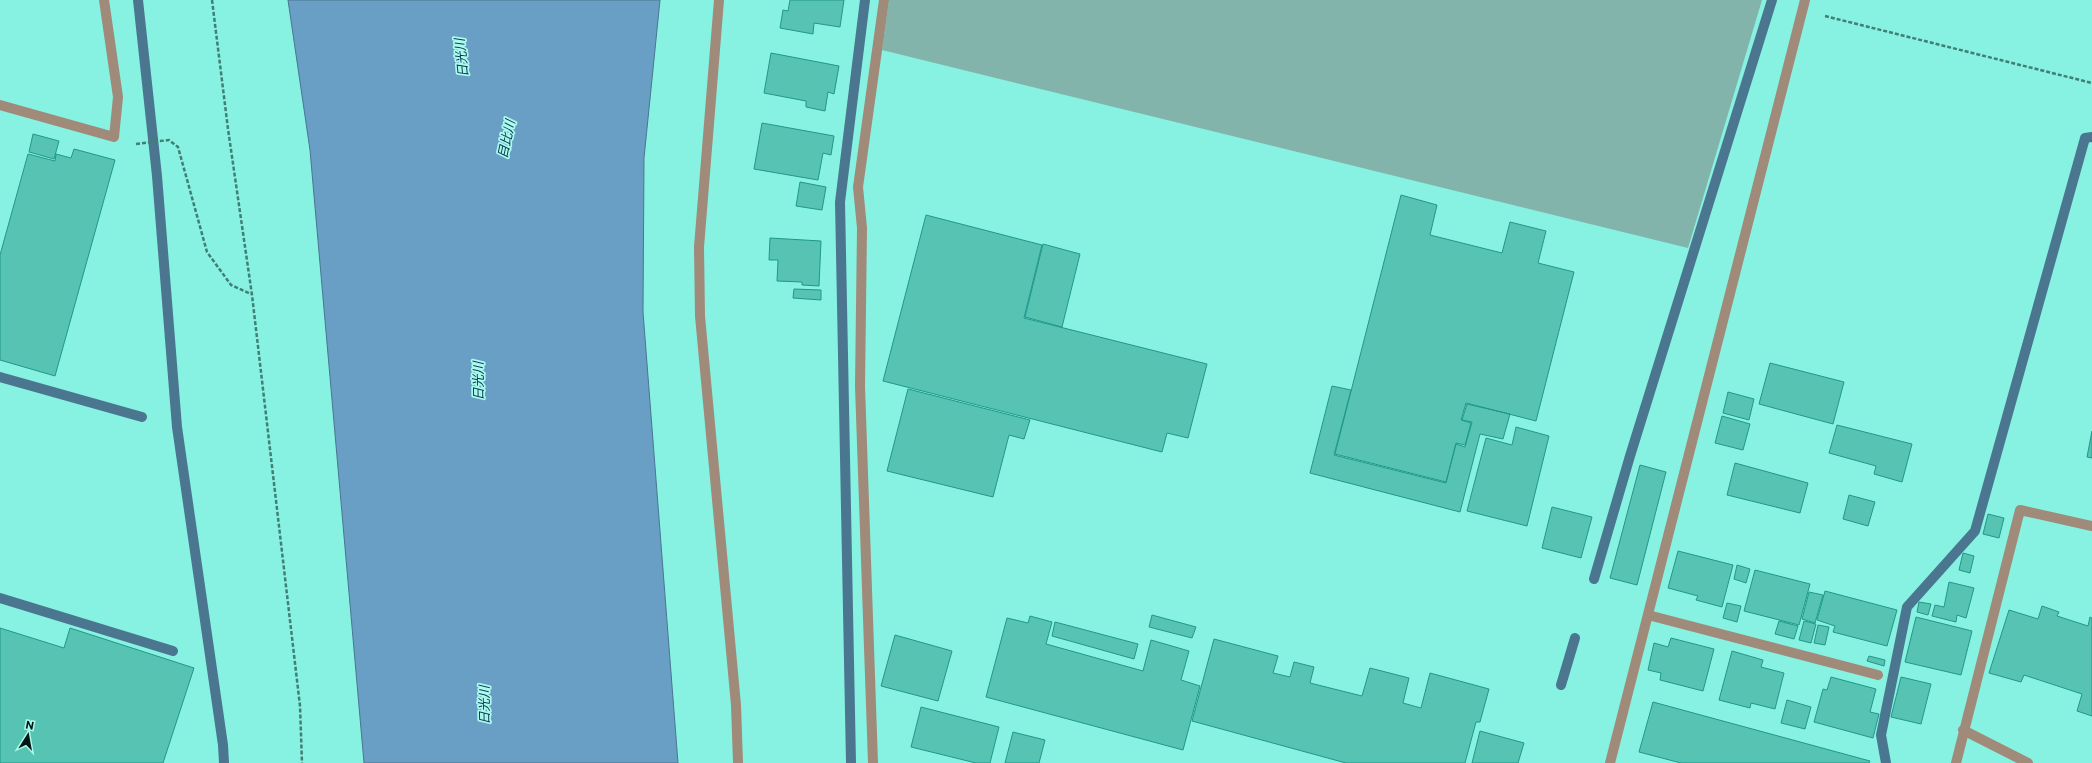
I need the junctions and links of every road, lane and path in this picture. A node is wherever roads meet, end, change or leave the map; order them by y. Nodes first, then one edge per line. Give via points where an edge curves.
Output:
1 (104, 0) edge
2 (212, 0) edge
3 (719, 0) edge
4 (884, 0) edge
5 (1805, 0) edge
6 (1803, 11) junction
7 (2092, 83) edge
8 (0, 105) edge
9 (138, 144) dead end
10 (252, 294) junction
11 (2092, 526) edge
12 (1648, 615) junction
13 (1878, 675) dead end
14 (1964, 730) junction
15 (302, 763) edge
16 (738, 763) edge
17 (873, 763) edge
18 (1610, 763) edge
19 (1956, 763) edge
20 (2028, 763) edge

1 - 8 street via 118,97 114,137
2 - 10 path
3 - 16 street via 699,247 700,308 736,705
4 - 17 street via 858,188 862,228 860,394
5 - 6 street
6 - 7 path
6 - 12 street
9 - 10 path via 169,140 178,147 207,252 231,284
10 - 15 path via 300,706
11 - 14 street via 2020,510
12 - 13 street
12 - 18 street
14 - 19 street
14 - 20 street

